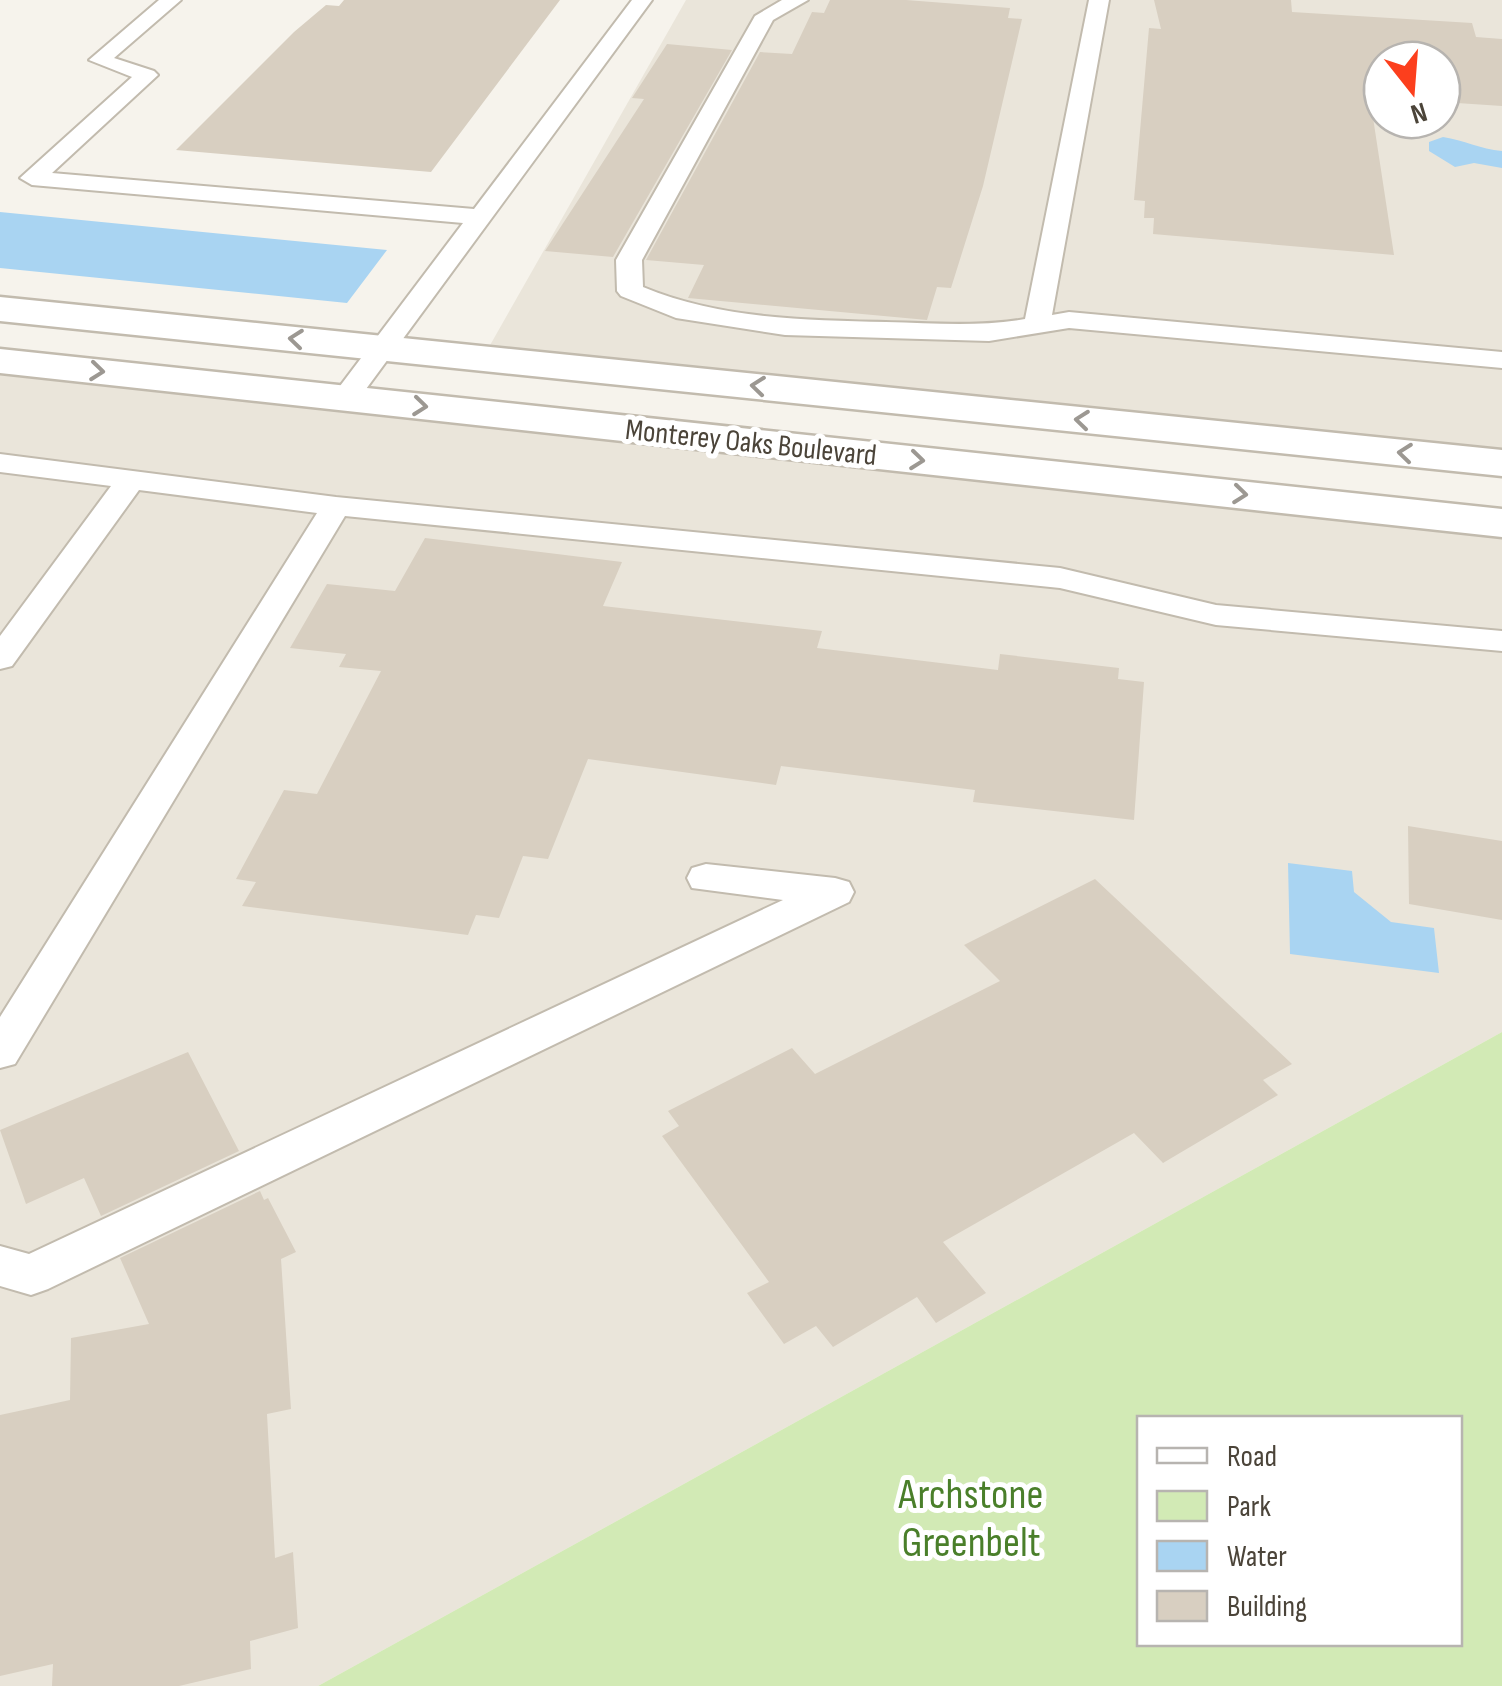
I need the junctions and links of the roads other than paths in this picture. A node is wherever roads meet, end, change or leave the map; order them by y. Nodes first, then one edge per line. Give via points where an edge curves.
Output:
1 (171, 0) edge
2 (642, 0) edge
3 (798, 0) edge
4 (1100, 0) edge
5 (480, 217) junction
6 (0, 309) edge
7 (1037, 325) junction
8 (383, 348) junction
9 (1502, 360) edge
10 (0, 361) edge
11 (345, 398) junction
12 (0, 463) edge
13 (1502, 463) edge
14 (132, 479) junction
15 (336, 506) junction
16 (1502, 523) edge
17 (1502, 640) edge
18 (0, 658) edge
19 (706, 878) dead end
20 (0, 1052) edge
21 (0, 1266) edge

1 - 5 lane via 99,60 147,76 24,177
2 - 5 lane
3 - 7 lane via 765,16 630,260 630,291 676,310 784,327 988,332
4 - 7 lane
5 - 8 lane
8 -> 6 street, Monterey Oaks Boulevard
7 - 9 lane via 1069,320
8 - 11 lane
13 -> 8 street, Monterey Oaks Boulevard
10 -> 11 street, Monterey Oaks Boulevard
11 -> 16 street, Monterey Oaks Boulevard
12 - 14 lane
14 - 15 lane
14 - 18 lane
15 - 17 lane via 1060,578 1216,614
15 - 20 lane
19 - 21 lane via 835,892 31,1274

